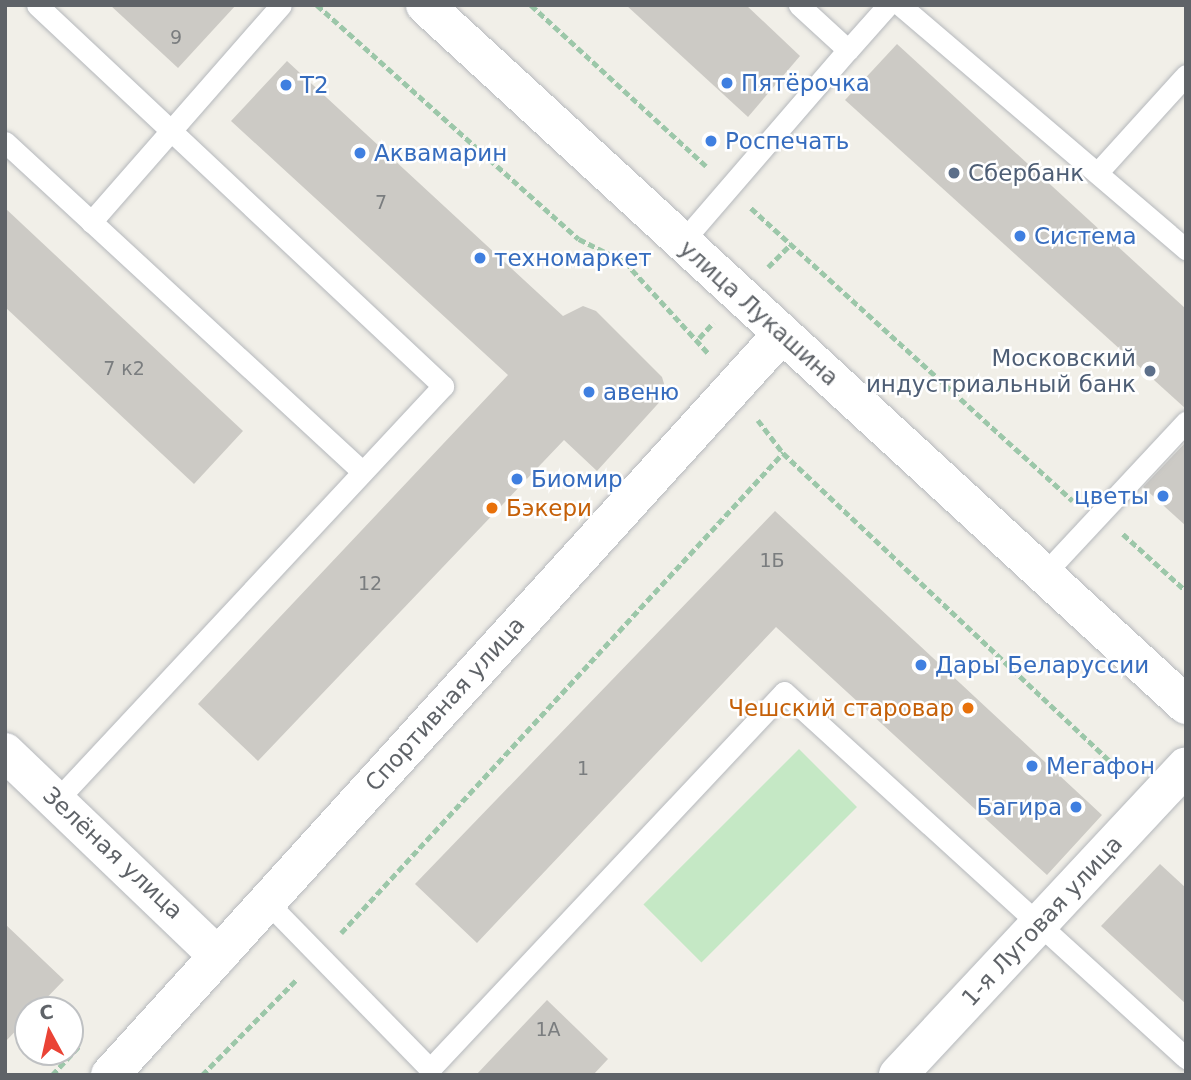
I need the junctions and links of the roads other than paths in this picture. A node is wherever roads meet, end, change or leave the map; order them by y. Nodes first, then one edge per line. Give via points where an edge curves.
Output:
1 (37, 5) edge
2 (281, 5) edge
3 (425, 5) edge
4 (799, 5) edge
5 (888, 5) edge
6 (900, 5) edge
7 (848, 50) junction
8 (1186, 75) edge
9 (172, 132) junction
10 (5, 142) edge
11 (1098, 172) junction
12 (91, 222) junction
13 (682, 242) junction
14 (1186, 248) edge
15 (782, 334) junction
16 (1186, 422) edge
17 (362, 472) junction
18 (1045, 573) junction
19 (1186, 705) edge
20 (5, 752) edge
21 (1186, 766) edge
22 (56, 801) junction
23 (265, 900) junction
24 (1039, 925) junction
25 (218, 956) junction
26 (1186, 1058) edge
27 (110, 1075) edge
28 (898, 1075) edge

1 - 9 lane
2 - 9 lane
3 - 13 street, улица Лукашина
4 - 7 lane
5 - 7 lane
6 - 11 lane
7 - 13 lane
8 - 11 lane
9 - 12 lane
9 - 17 lane via 443,386
10 - 12 lane
11 - 14 lane
12 - 17 lane
13 - 15 street, улица Лукашина
15 - 18 street, улица Лукашина
15 - 23 street, Спортивная улица
16 - 18 lane
17 - 22 lane
18 - 19 street, улица Лукашина
20 - 22 street, Зелёная улица
21 - 24 street, 1-я Луговая улица
22 - 25 street, Зелёная улица
23 - 24 lane via 430,1069 784,692
23 - 25 street, Спортивная улица
24 - 26 lane
24 - 28 street, 1-я Луговая улица
25 - 27 street, Спортивная улица

